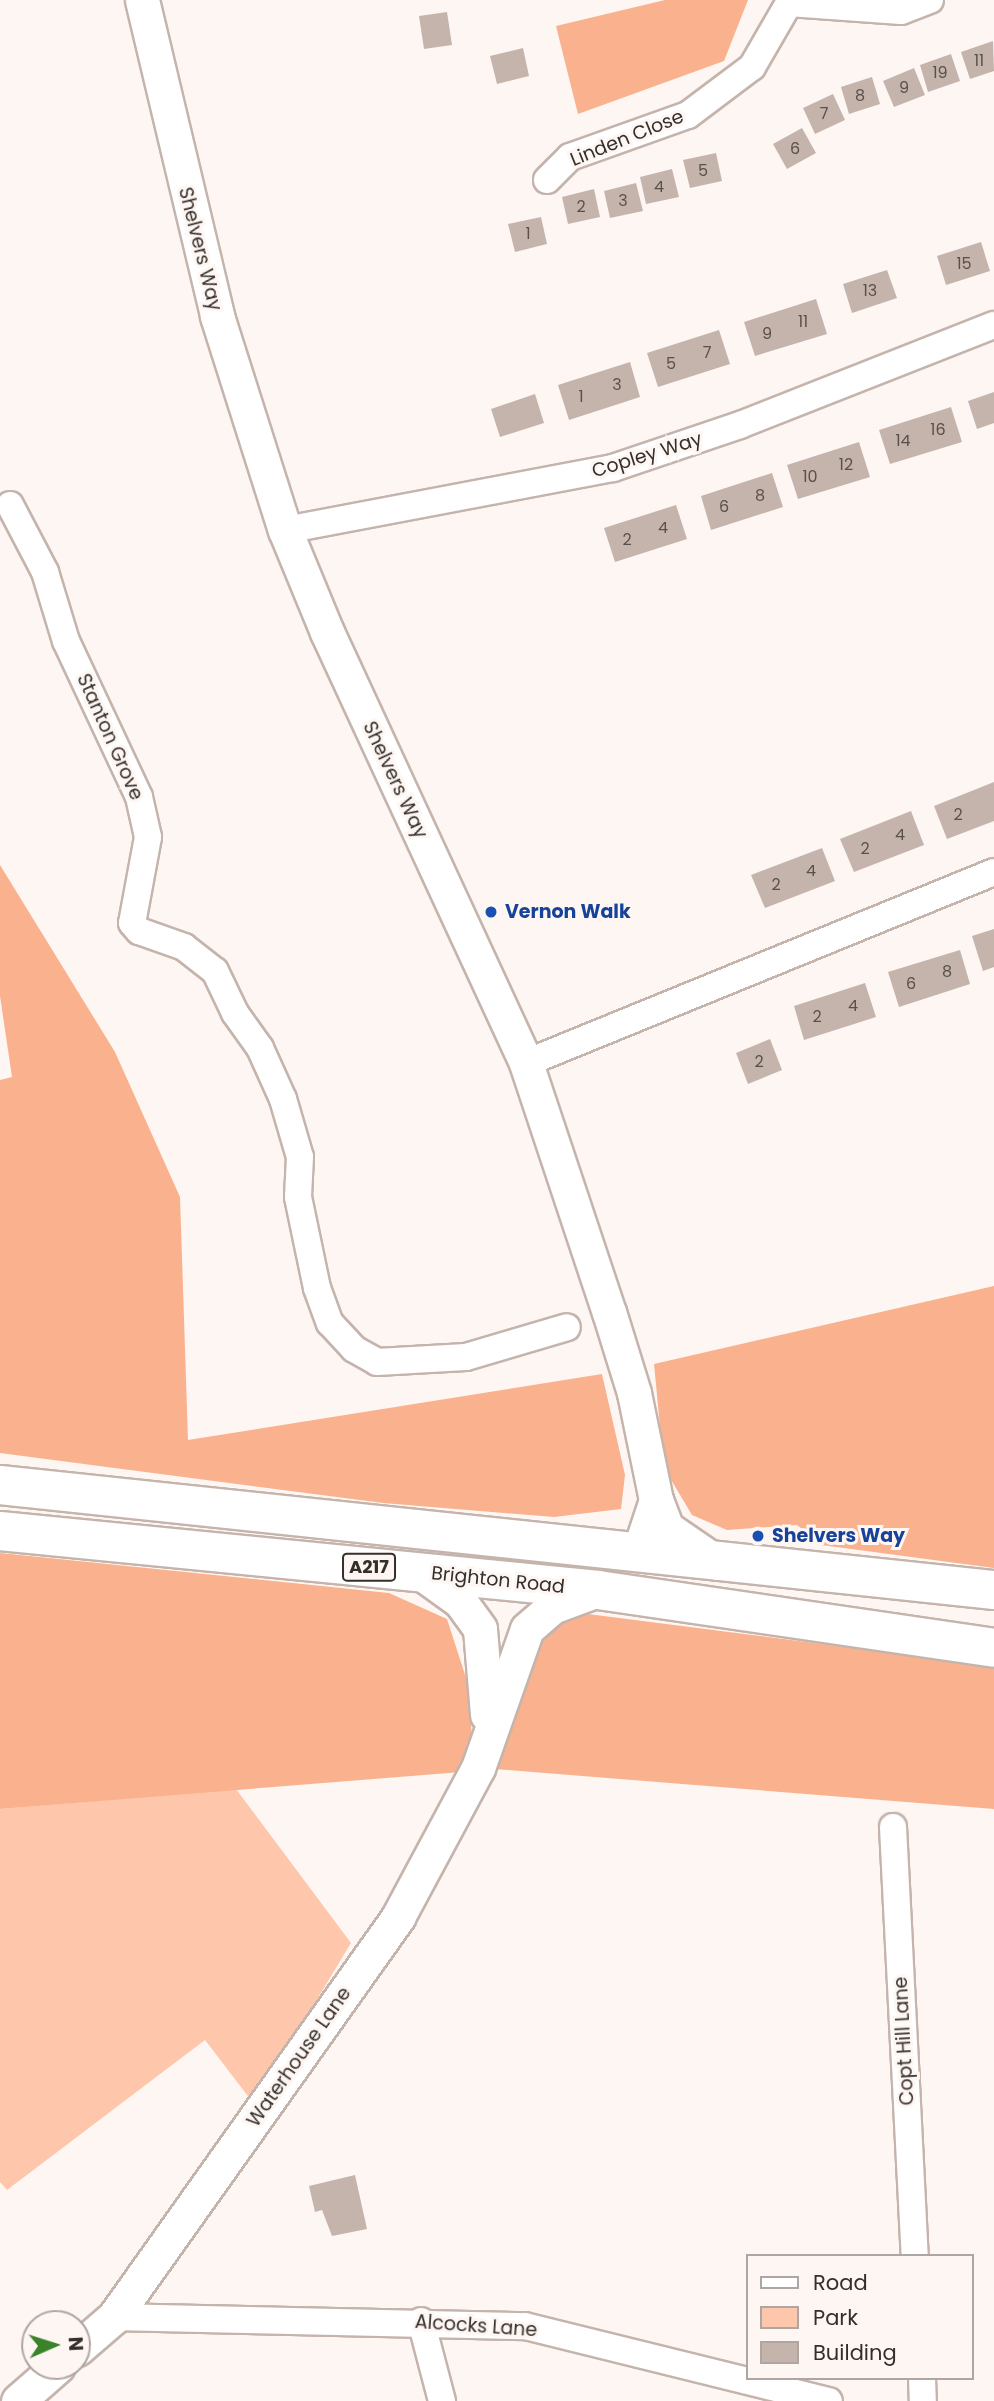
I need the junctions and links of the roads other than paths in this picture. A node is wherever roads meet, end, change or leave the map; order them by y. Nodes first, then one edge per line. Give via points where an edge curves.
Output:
1 (142, 0) edge
2 (930, 0) edge
3 (788, 2) edge
4 (547, 180) dead end
5 (994, 326) edge
6 (10, 505) dead end
7 (285, 530) junction
8 (994, 872) edge
9 (526, 1063) junction
10 (567, 1327) dead end
11 (0, 1485) edge
12 (656, 1500) junction
13 (0, 1531) edge
14 (639, 1551) junction
15 (721, 1564) junction
16 (421, 1573) junction
17 (598, 1590) junction
18 (994, 1590) edge
19 (736, 1611) junction
20 (994, 1648) edge
21 (488, 1742) junction
22 (892, 1826) dead end
23 (915, 2254) edge
24 (114, 2317) junction
25 (421, 2321) junction
26 (91, 2337) edge
27 (42, 2380) edge
28 (922, 2380) edge
29 (18, 2401) edge
30 (442, 2401) edge
31 (829, 2401) edge
32 (923, 2401) edge

1 - 7 street, Shelvers Way via 217,316
2 - 3 street, Linden Close via 901,11
3 - 4 street, Linden Close via 752,67 688,115 570,157
5 - 7 street, Copley Way via 740,425 613,468
6 - 10 street, Stanton Grove via 45,572 66,641 139,797 148,837 132,923 184,947 215,971 235,1013 260,1048 283,1099 300,1157 298,1197 317,1288 330,1323 354,1349 377,1362 466,1357
7 - 9 street, Shelvers Way via 327,632
8 - 9 street
9 - 12 street, Shelvers Way via 634,1393
11 - 14 highway, A217
12 - 14 street
12 - 15 street, Shelvers Way via 667,1528
13 - 16 highway, Brighton Road / A217
14 - 15 highway, A217
14 - 19 highway via 655,1576
15 - 18 highway, A217
16 - 17 highway, Brighton Road / A217
16 - 21 street via 460,1601 480,1629
17 - 19 highway, Brighton Road / A217
17 - 21 street, Waterhouse Lane via 552,1607 527,1629
19 - 20 highway, Brighton Road / A217
21 - 24 street, Waterhouse Lane via 398,1917
22 - 23 street, Copt Hill Lane
24 - 25 street, Alcocks Lane
24 - 26 street, Waterhouse Lane
25 - 30 street
25 - 31 street, Alcocks Lane via 525,2326
27 - 29 street
28 - 32 street

